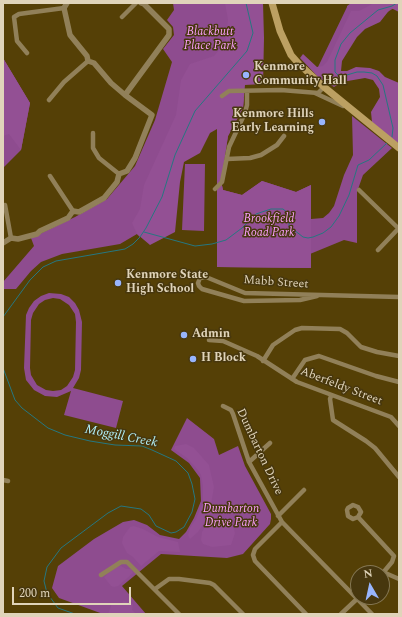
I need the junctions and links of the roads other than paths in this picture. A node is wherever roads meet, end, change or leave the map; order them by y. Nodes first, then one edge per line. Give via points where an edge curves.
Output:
1 (68, 3) edge
2 (136, 3) edge
3 (141, 3) edge
4 (272, 3) edge
5 (64, 8) junction
6 (122, 17) dead end
7 (27, 53) dead end
8 (88, 61) junction
9 (324, 88) junction
10 (247, 91) junction
11 (315, 93) junction
12 (126, 95) junction
13 (222, 96) dead end
14 (49, 100) dead end
15 (350, 109) junction
16 (93, 133) dead end
17 (284, 136) dead end
18 (399, 148) edge
19 (227, 159) junction
20 (119, 174) junction
21 (50, 176) dead end
22 (215, 189) dead end
23 (359, 190) dead end
24 (5, 205) dead end
25 (73, 211) junction
26 (399, 229) edge
27 (11, 238) junction
28 (3, 243) edge
29 (378, 250) dead end
30 (317, 296) junction
31 (399, 297) edge
32 (209, 340) dead end
33 (399, 356) edge
34 (264, 361) junction
35 (292, 379) junction
36 (399, 382) edge
37 (331, 396) junction
38 (223, 406) dead end
39 (399, 426) edge
40 (270, 443) dead end
41 (249, 462) junction
42 (399, 477) edge
43 (304, 490) dead end
44 (278, 516) junction
45 (358, 517) dead end
46 (282, 522) junction
47 (390, 565) edge
48 (101, 575) dead end
49 (155, 589) junction
50 (350, 590) edge
51 (351, 605) edge
52 (364, 605) edge
53 (179, 614) edge
54 (243, 614) edge
55 (306, 614) edge
56 (341, 614) edge
57 (372, 614) edge

1 - 5 street
2 - 6 street
3 - 12 street via 169,29 169,35
4 - 9 main road via 280,31 291,55
5 - 7 street via 19,14 14,17 17,41
5 - 8 street via 70,35 87,56
8 - 12 street via 94,63 111,83
8 - 14 street via 64,82
9 - 11 street
9 - 15 main road
10 - 11 street
10 - 13 street via 229,91
10 - 19 street via 245,113 229,147
11 - 15 street
12 - 20 street via 151,113 152,118 135,158 127,170
15 - 18 main road
16 - 20 street via 93,148 98,158
17 - 19 street via 261,155
19 - 22 street via 222,182
20 - 25 street via 117,182 104,198 79,212
21 - 25 street
23 - 26 street
24 - 27 street
25 - 27 street via 68,218 37,234
26 - 29 street
27 - 28 street
30 - 30 street, Mabb Street via 300,300 244,301 202,288 198,283 203,277 245,293
30 - 31 street, Mabb Street
32 - 34 street, Aberfeldy Street via 223,341
33 - 34 street via 361,347 340,329 302,328 273,345
34 - 35 street, Aberfeldy Street
35 - 36 street via 304,360 320,356
35 - 37 street, Aberfeldy Street
37 - 39 street, Aberfeldy Street via 391,417
37 - 42 street via 333,420 375,448
38 - 41 street, Dumbarton Drive via 233,414
40 - 41 street
41 - 44 street, Dumbarton Drive
43 - 44 street
44 - 46 street, Dumbarton Drive
45 - 47 street via 391,552 394,558
46 - 50 street, Dumbarton Drive
46 - 55 street via 252,555 255,562
48 - 49 street via 121,562 127,562
49 - 53 street
49 - 54 street via 169,579 210,583
51 - 56 street
52 - 57 street, Dumbarton Drive

